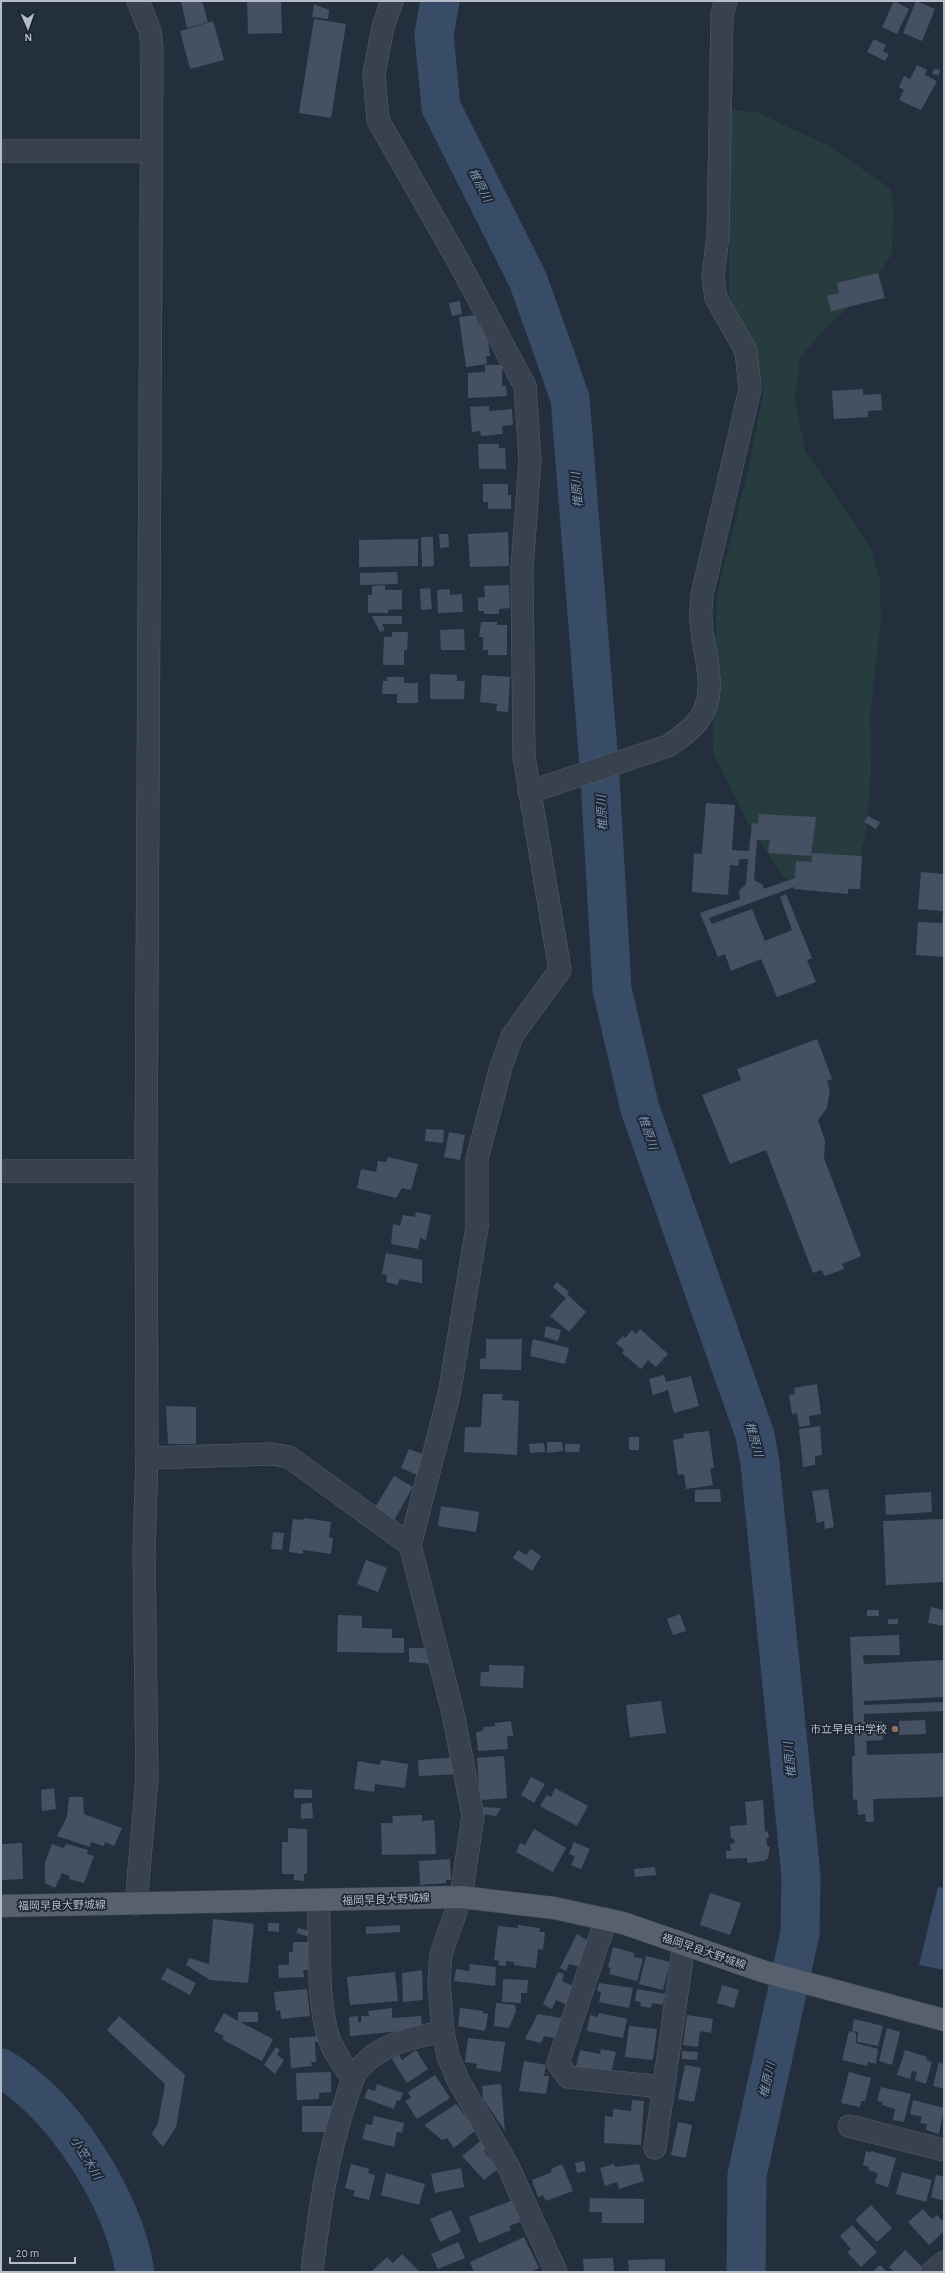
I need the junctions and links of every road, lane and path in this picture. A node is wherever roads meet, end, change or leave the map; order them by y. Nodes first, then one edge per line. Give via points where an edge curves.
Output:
1 (138, 1) edge
2 (392, 1) edge
3 (726, 1) edge
4 (1, 151) edge
5 (152, 151) junction
6 (529, 792) junction
7 (1, 1171) edge
8 (146, 1171) junction
9 (147, 1458) junction
10 (410, 1546) junction
11 (460, 1897) junction
12 (318, 1901) junction
13 (136, 1904) junction
14 (1, 1906) edge
15 (606, 1919) junction
16 (684, 1944) junction
17 (944, 2020) edge
18 (443, 2032) junction
19 (353, 2079) junction
20 (663, 2087) junction
21 (849, 2126) dead end
22 (655, 2148) dead end
23 (944, 2150) edge
24 (944, 2262) edge
25 (312, 2272) edge
26 (556, 2272) edge
27 (932, 2272) edge

1 - 5 street via 150,31 152,48
2 - 6 street via 383,27 374,74 378,120 525,386 530,460 522,570 524,749
3 - 6 street via 722,14 718,236 713,276 716,298 746,351 750,389 702,595 701,620 710,681 707,702 698,720 668,746
4 - 5 street
5 - 8 street
6 - 10 street via 560,970 512,1036 477,1159 477,1227 449,1395
7 - 8 street
8 - 9 street
9 - 10 street via 272,1454 289,1457
9 - 13 street via 144,1551 147,1779
10 - 11 street via 453,1713 473,1816
11 - 12 main road, 福岡早良大野城線
11 - 15 main road, 福岡早良大野城線 via 554,1908
11 - 18 street via 441,1954
12 - 13 main road, 福岡早良大野城線
12 - 19 street via 318,1977 329,2037 340,2061
13 - 14 main road, 福岡早良大野城線
15 - 16 main road, 福岡早良大野城線
15 - 20 street via 558,2063 568,2077
16 - 17 main road, 福岡早良大野城線 via 762,1971
16 - 20 street
18 - 19 street via 388,2045 359,2069
18 - 26 street via 448,2056 458,2080 507,2164
19 - 25 street via 338,2123 320,2200
20 - 22 street
21 - 23 street
24 - 27 street

